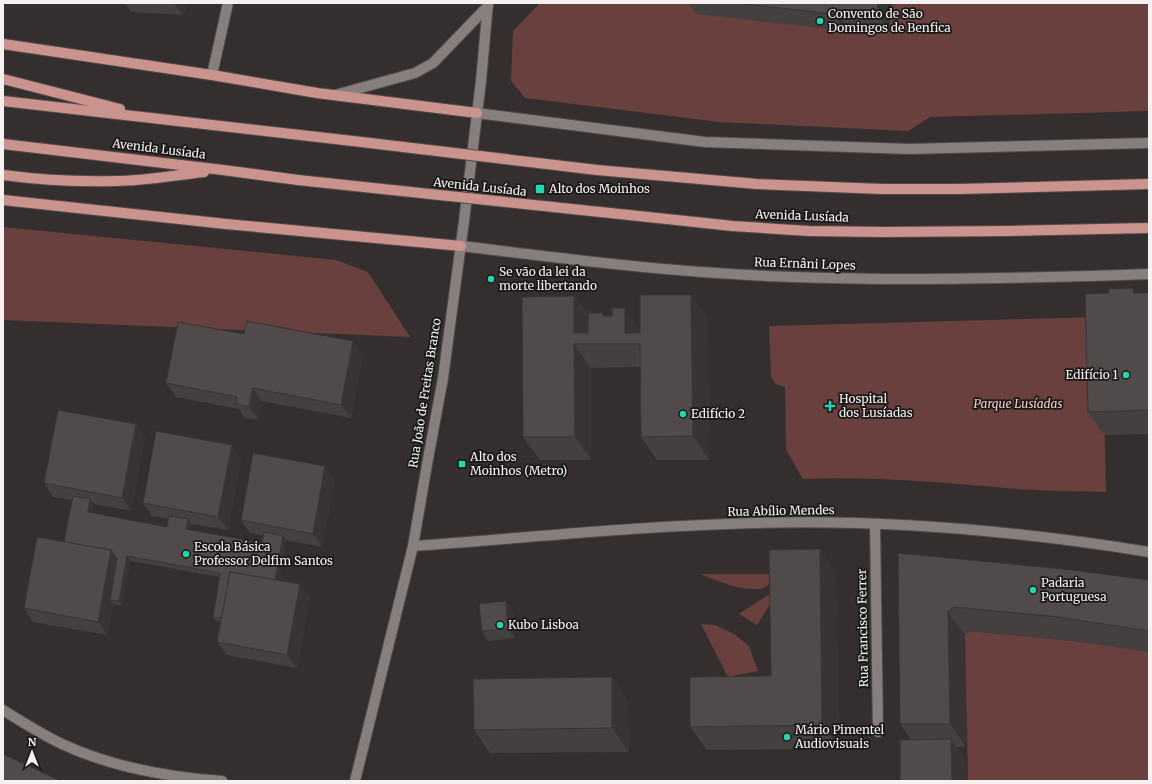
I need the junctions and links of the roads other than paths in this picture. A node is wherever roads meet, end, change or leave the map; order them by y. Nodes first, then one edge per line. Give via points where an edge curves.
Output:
1 (228, 3) edge
2 (488, 5) edge
3 (3, 44) edge
4 (212, 75) junction
5 (3, 79) edge
6 (335, 95) junction
7 (3, 101) edge
8 (477, 113) junction
9 (155, 118) junction
10 (1149, 143) edge
11 (3, 144) edge
12 (223, 170) junction
13 (3, 175) edge
14 (1149, 184) edge
15 (3, 200) edge
16 (1149, 228) edge
17 (461, 246) junction
18 (1149, 274) edge
19 (875, 524) junction
20 (413, 546) junction
21 (1149, 552) edge
22 (3, 710) edge
23 (878, 732) dead end
24 (222, 781) edge
25 (355, 781) edge

1 - 4 street
2 - 6 street via 433,63 415,73
2 - 8 street, Rua João de Freitas Branco
3 - 4 main road
4 - 6 main road
5 - 9 main road
6 - 8 main road
7 - 9 main road
8 - 10 street via 705,142 909,149
8 - 17 street, Rua João de Freitas Branco
9 - 14 main road, bridge via 604,171 757,184 882,189
11 - 12 main road, Avenida Lusíada
12 - 13 main road via 117,181 34,179
12 - 16 main road, Avenida Lusíada, bridge via 733,226 884,232
15 - 17 main road
17 - 18 street, Rua Ernâni Lopes via 621,266 751,276 932,279
17 - 20 street, Rua João de Freitas Branco via 443,378
19 - 20 street, Rua Abílio Mendes via 753,523
19 - 21 street, Rua Abílio Mendes via 990,532
19 - 23 street, Rua Francisco Ferrer
20 - 25 street, Rua João de Freitas Branco
22 - 24 street via 40,733 107,761 145,772

